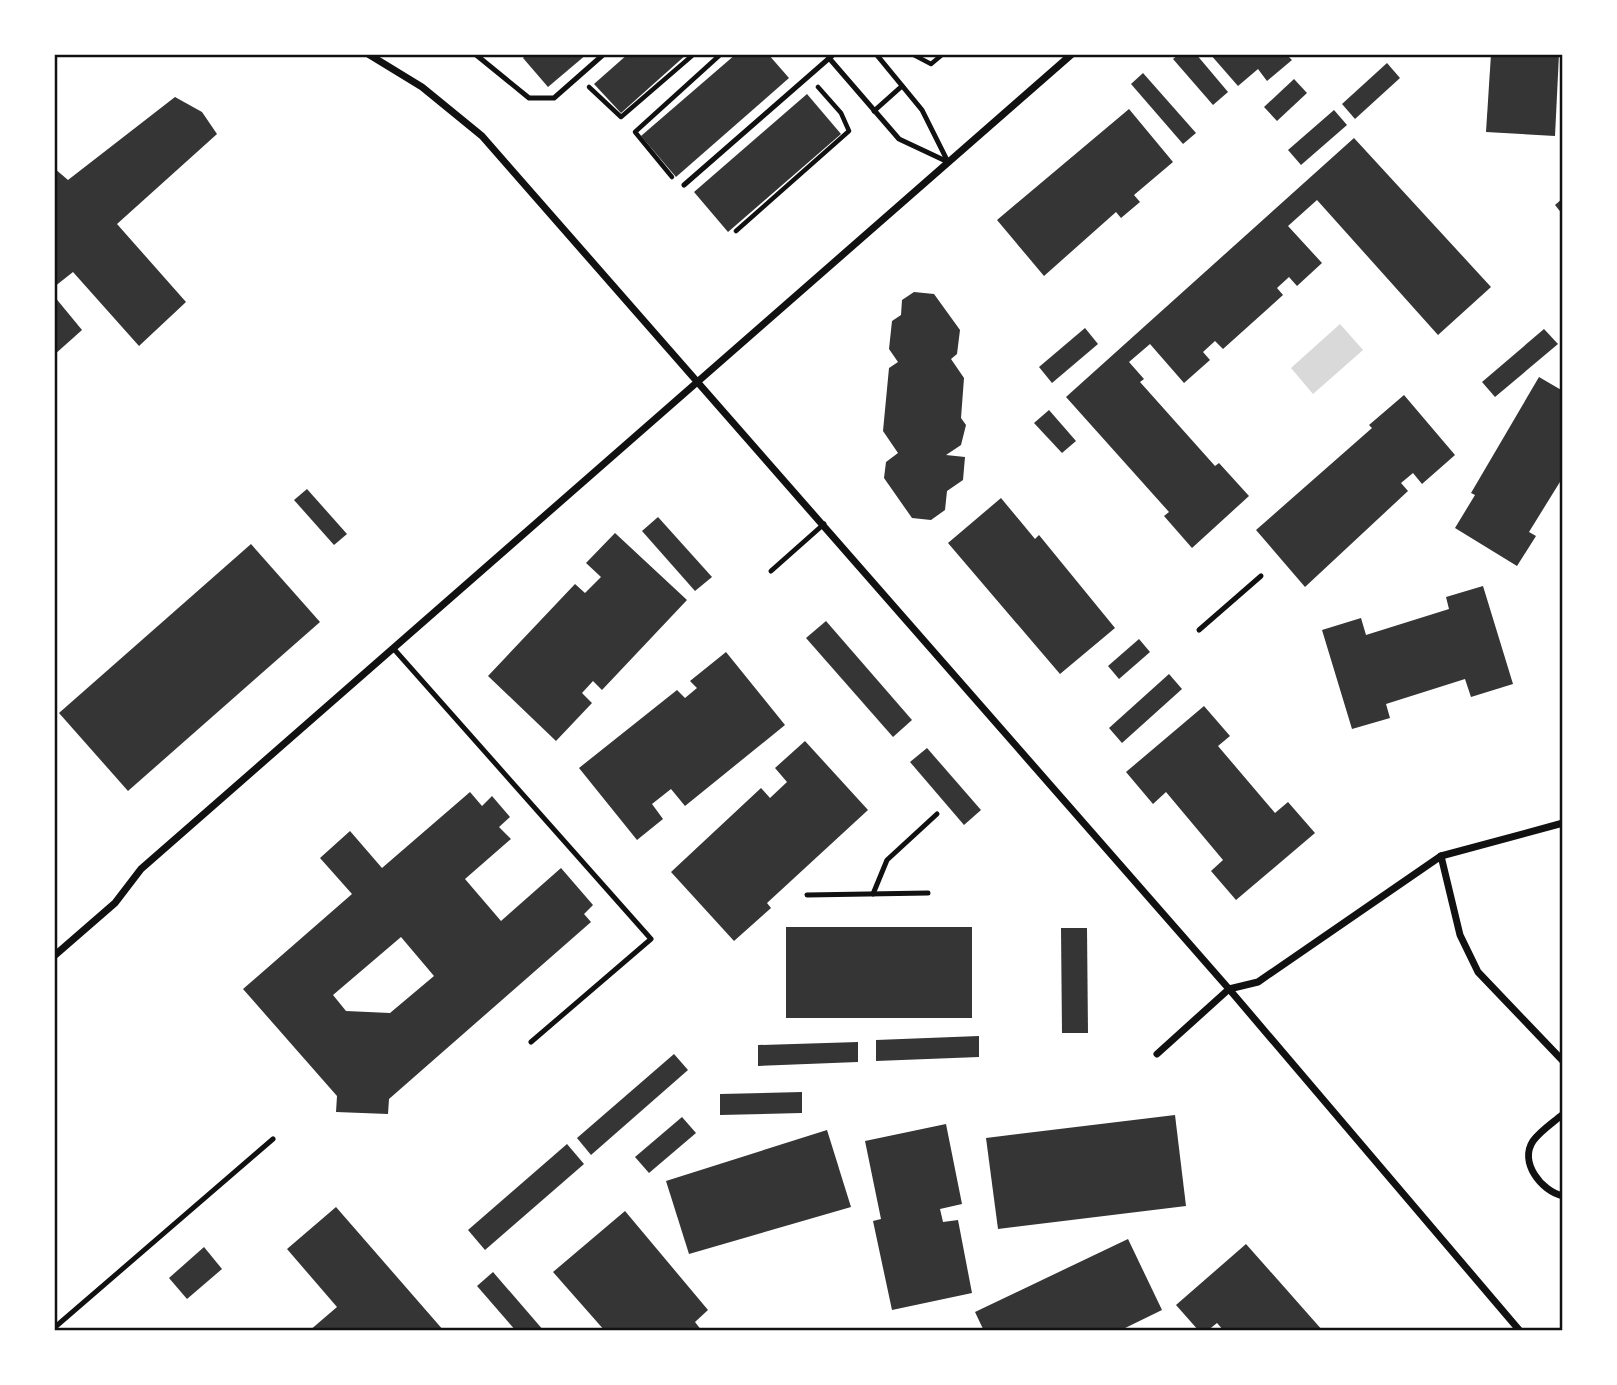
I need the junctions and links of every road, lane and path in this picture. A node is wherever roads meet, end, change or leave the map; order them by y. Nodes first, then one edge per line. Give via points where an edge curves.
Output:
1 (368, 54) edge
2 (475, 54) edge
3 (604, 54) edge
4 (694, 54) edge
5 (721, 54) edge
6 (876, 54) edge
7 (912, 54) edge
8 (943, 54) edge
9 (1072, 54) edge
10 (831, 56) edge
11 (579, 76) junction
12 (809, 76) junction
13 (902, 86) junction
14 (874, 111) junction
15 (948, 162) junction
16 (684, 185) joint
17 (736, 231) dead end
18 (699, 383) junction
19 (824, 524) junction
20 (771, 571) dead end
21 (1261, 576) dead end
22 (1199, 630) dead end
23 (393, 648) junction
24 (937, 814) dead end
25 (1563, 823) edge
26 (1441, 856) junction
27 (928, 893) dead end
28 (873, 894) junction
29 (807, 895) dead end
30 (54, 956) edge
31 (1229, 989) junction
32 (531, 1042) dead end
33 (1157, 1054) dead end
34 (1563, 1062) edge
35 (1563, 1114) edge
36 (272, 1139) dead end
37 (1563, 1196) edge
38 (54, 1328) edge
39 (1520, 1331) edge

1 - 18 street via 422,87 482,136
2 - 11 lane via 529,98 554,98
3 - 11 lane
4 - 11 path via 621,117
5 - 16 path via 635,132
6 - 13 lane
7 - 8 path via 931,64
9 - 15 street
10 - 12 lane
10 - 14 lane
12 - 16 lane
12 - 17 path via 841,113 849,131
13 - 14 lane
13 - 15 lane via 922,110
14 - 15 lane via 900,139
15 - 18 street
18 - 19 street
18 - 23 street
19 - 20 lane
19 - 31 street
21 - 22 lane
23 - 30 street via 141,869 115,903
23 - 32 lane via 651,939
24 - 28 lane via 887,860
25 - 26 street
26 - 31 street via 1258,982
26 - 34 street via 1460,935 1478,972
27 - 28 lane
28 - 29 lane
31 - 33 street
31 - 39 street
35 - 37 street via 1533,1141 1528,1160 1536,1179
36 - 38 lane

